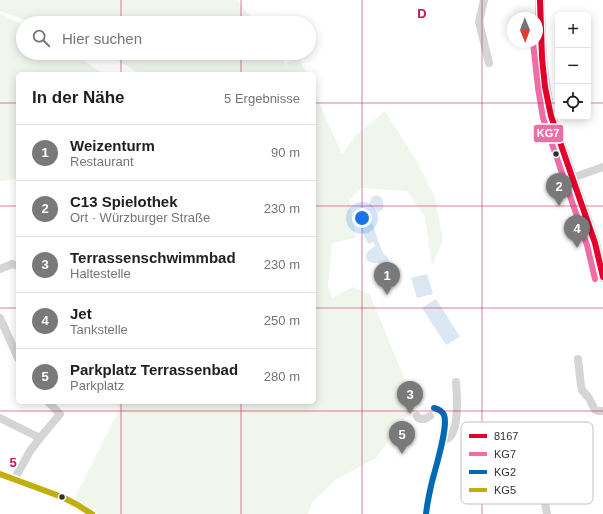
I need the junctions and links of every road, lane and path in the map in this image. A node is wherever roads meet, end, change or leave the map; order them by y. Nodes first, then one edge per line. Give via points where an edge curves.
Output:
1 (484, 0) edge
2 (540, 0) edge
3 (489, 63) dead end
4 (603, 167) edge
5 (572, 178) junction
6 (16, 265) edge
7 (602, 267) edge
8 (0, 269) edge
9 (603, 278) edge
10 (0, 318) edge
11 (16, 354) edge
12 (578, 359) dead end
13 (456, 382) dead end
14 (50, 404) edge
15 (434, 408) dead end
16 (603, 411) edge
17 (417, 416) dead end
18 (430, 416) dead end
19 (0, 418) edge
20 (40, 438) junction
21 (442, 440) junction
22 (0, 474) edge
23 (14, 480) junction
24 (545, 504) edge
25 (92, 514) edge
26 (426, 514) edge
27 (547, 514) edge

1 - 3 street via 479,22
2 - 5 main road via 542,65 547,98
4 - 5 street
5 - 7 main road
6 - 8 street via 12,264
7 - 9 main road
10 - 11 street
12 - 16 street via 582,390 595,410
13 - 21 street via 455,423 449,438
14 - 20 street via 60,414
15 - 21 street via 439,409 444,416
17 - 18 street via 420,419
19 - 20 street
20 - 23 street
21 - 26 street
22 - 23 street
23 - 25 street via 67,499
24 - 27 street

